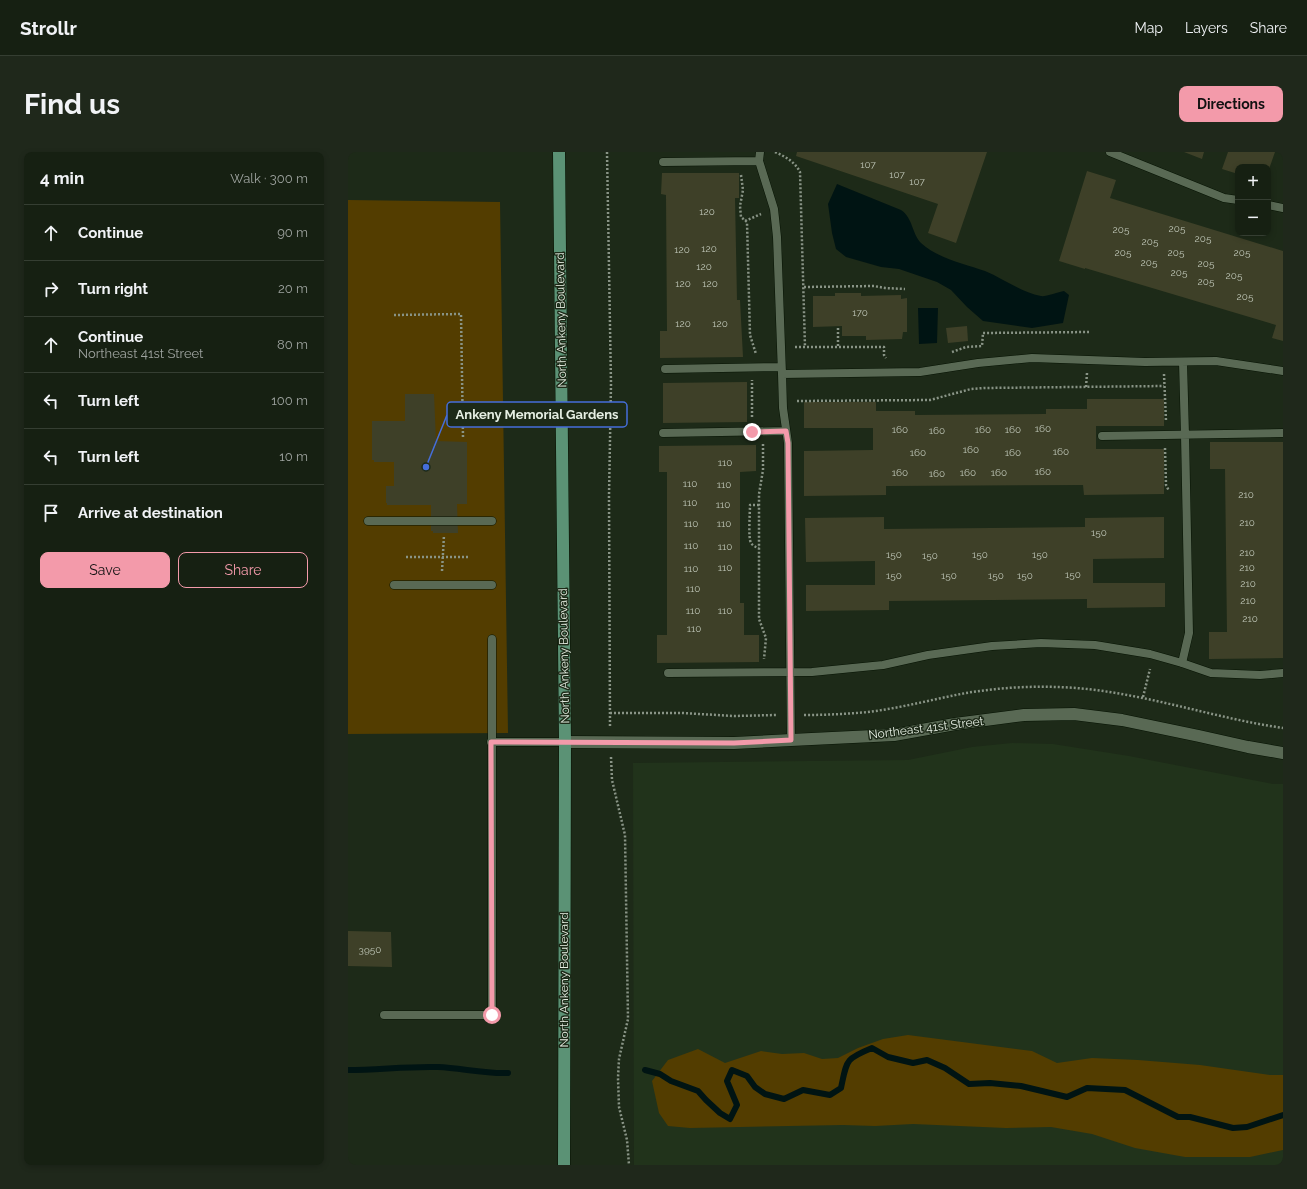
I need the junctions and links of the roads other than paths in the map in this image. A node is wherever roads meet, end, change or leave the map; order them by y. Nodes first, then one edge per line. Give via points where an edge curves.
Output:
1 (559, 152) edge
2 (1110, 152) edge
3 (760, 156) edge
4 (662, 162) dead end
5 (1235, 200) edge
6 (1271, 206) edge
7 (1283, 208) edge
8 (1182, 362) junction
9 (666, 369) dead end
10 (781, 370) junction
11 (1283, 371) edge
12 (786, 431) junction
13 (662, 433) dead end
14 (1283, 433) edge
15 (1185, 435) junction
16 (1102, 436) dead end
17 (368, 521) dead end
18 (492, 521) dead end
19 (394, 585) dead end
20 (492, 585) dead end
21 (492, 639) dead end
22 (1182, 663) junction
23 (789, 672) junction
24 (668, 673) dead end
25 (1283, 673) edge
26 (791, 740) junction
27 (491, 742) junction
28 (565, 742) junction
29 (1283, 753) edge
30 (384, 1015) dead end
31 (564, 1165) edge

1 - 28 main road, North Ankeny Boulevard
2 - 5 lane via 1224,198
3 - 4 lane via 741,161
3 - 10 lane via 774,209 777,237
6 - 7 lane
8 - 10 lane via 1032,358 920,372
8 - 11 lane via 1216,361
8 - 15 lane
9 - 10 lane
10 - 12 lane
12 - 13 lane
12 - 23 lane
14 - 15 lane
15 - 16 lane
15 - 22 lane via 1189,633
17 - 18 lane
19 - 20 lane
21 - 27 lane
22 - 23 lane via 1154,655 1095,645 1041,643 992,646 854,668
22 - 25 lane via 1211,673
23 - 24 lane
23 - 26 lane
26 - 28 street, Northeast 41st Street via 734,743
26 - 29 street, Northeast 41st Street via 894,734 1017,716 1074,714 1122,720
27 - 28 lane
27 - 30 lane via 492,1015
28 - 31 main road, North Ankeny Boulevard

